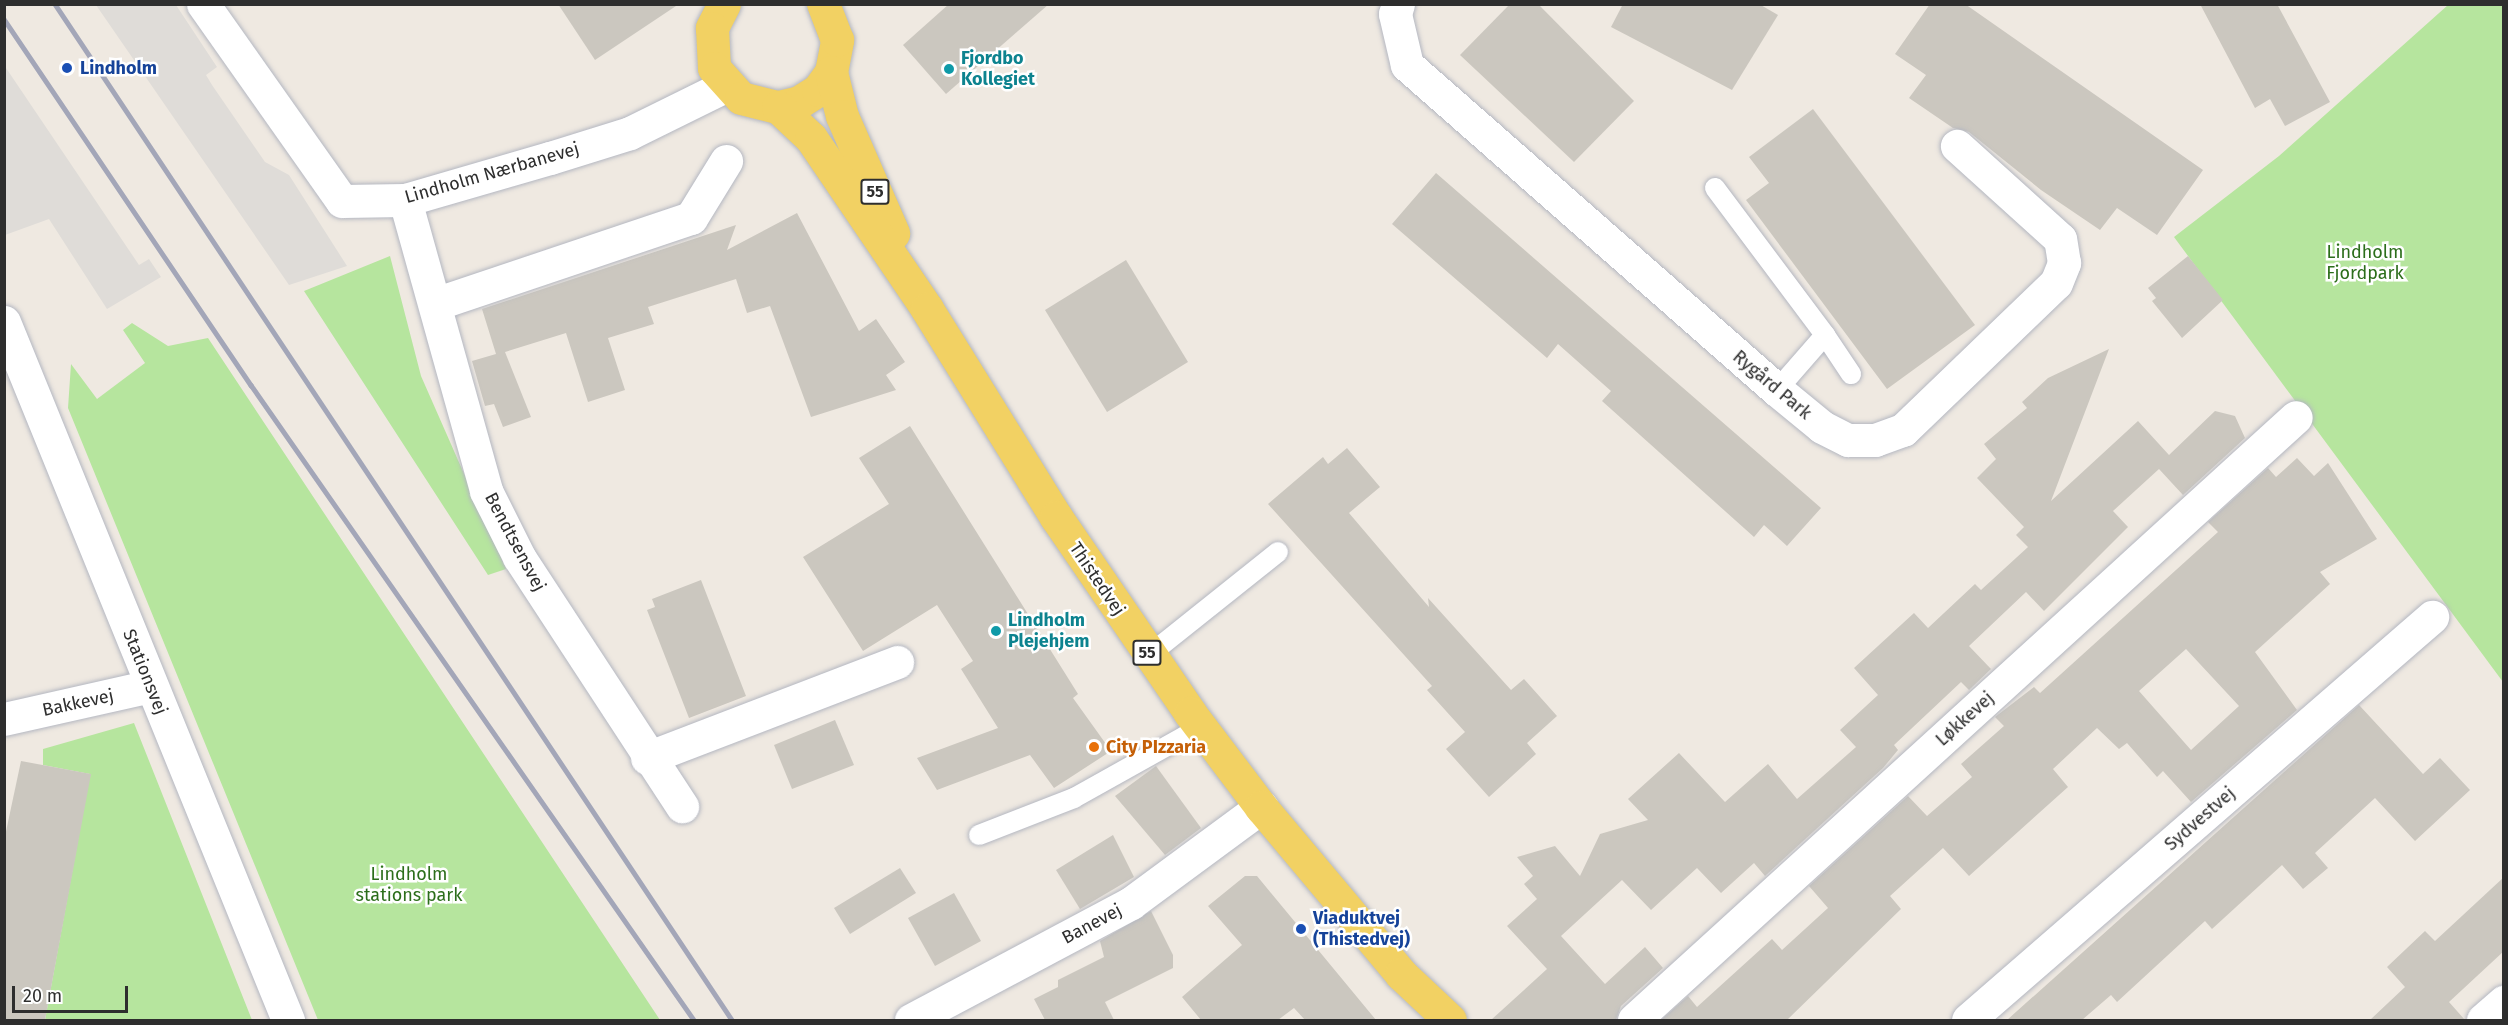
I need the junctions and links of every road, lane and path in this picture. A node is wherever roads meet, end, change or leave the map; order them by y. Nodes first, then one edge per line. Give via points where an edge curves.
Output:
1 (203, 4) edge
2 (1398, 4) edge
3 (826, 5) edge
4 (720, 6) edge
5 (831, 72) junction
6 (725, 86) junction
7 (778, 107) junction
8 (1957, 146) dead end
9 (726, 161) dead end
10 (1715, 188) dead end
11 (405, 201) junction
12 (435, 304) junction
13 (927, 309) junction
14 (4, 322) edge
15 (1825, 335) junction
16 (1851, 374) dead end
17 (1777, 390) junction
18 (2296, 417) dead end
19 (1278, 552) dead end
20 (2432, 617) dead end
21 (1149, 655) junction
22 (897, 662) dead end
23 (151, 686) junction
24 (4, 719) edge
25 (1201, 727) junction
26 (647, 758) junction
27 (682, 806) dead end
28 (1261, 807) junction
29 (979, 835) dead end
30 (1401, 974) junction
31 (2504, 1002) edge
32 (288, 1020) edge
33 (911, 1020) edge
34 (1428, 1020) edge
35 (1450, 1020) edge
36 (1634, 1020) edge
37 (1968, 1020) edge
38 (2483, 1020) edge

1 - 11 street, Lindholm Nærbanevej via 342,201
2 - 17 street, Rygård Park via 1395,14 1407,64
3 - 5 main road, 55 via 837,40
4 - 6 main road via 710,48
5 - 7 main road via 818,90 799,102
5 - 13 main road, Thistedvej / 55 via 842,116
6 - 7 main road, 55 via 741,98
6 - 11 street, Lindholm Nærbanevej via 630,133
7 - 13 main road, Thistedvej / 55 via 811,138
8 - 17 street, Rygård Park via 2060,239 2064,263 2056,283 1903,430 1875,440 1848,440 1822,428
9 - 12 street via 691,218
10 - 15 lane
11 - 12 street, Bendtsensvej
12 - 26 street, Bendtsensvej via 486,491 519,557
13 - 21 main road, Thistedvej / 55 via 1056,517
14 - 23 street, Stationsvej
15 - 16 lane
15 - 17 lane
18 - 36 street, Løkkevej
19 - 21 lane
20 - 37 street, Sydvestvej
21 - 25 main road, Thistedvej / 55
22 - 26 street
23 - 24 street, Bakkevej
23 - 32 street, Stationsvej
25 - 28 main road, Thistedvej / 55
25 - 29 lane via 1074,798
26 - 27 street, Bendtsensvej
28 - 30 main road, Thistedvej / 55
28 - 33 street, Banevej via 1131,903
30 - 34 main road, Thistedvej / 55
30 - 35 main road, Thistedvej / 55
31 - 38 street

